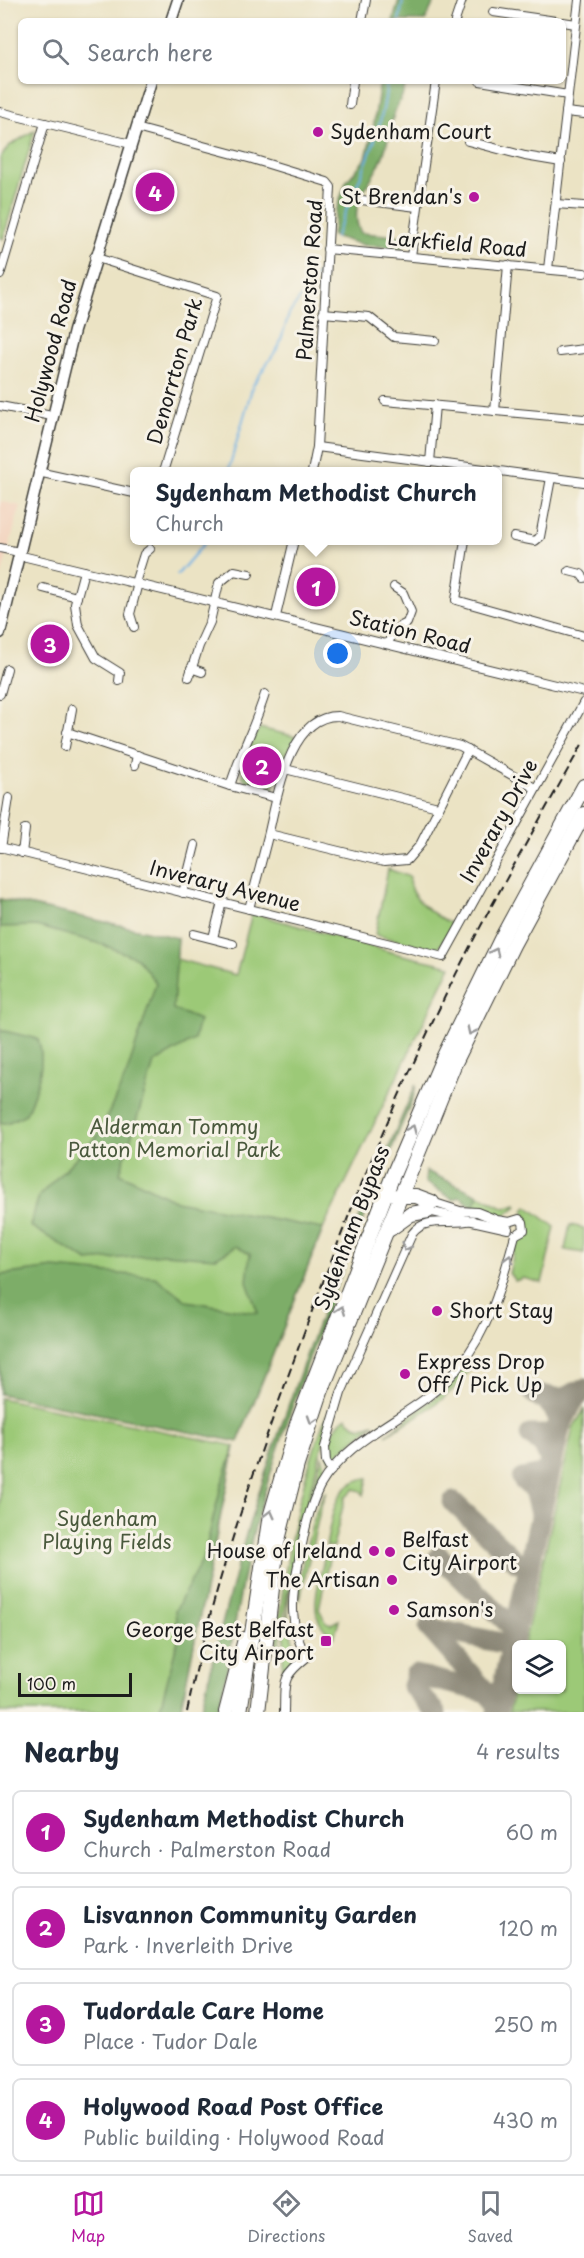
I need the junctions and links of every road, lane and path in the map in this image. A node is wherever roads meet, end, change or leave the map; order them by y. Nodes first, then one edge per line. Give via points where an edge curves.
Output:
1 (178, 0) edge
2 (366, 0) edge
3 (462, 0) edge
4 (579, 0) edge
5 (492, 12) dead end
6 (172, 18) edge
7 (363, 18) edge
8 (456, 18) edge
9 (535, 18) edge
10 (579, 26) edge
11 (151, 84) edge
12 (353, 84) edge
13 (436, 84) edge
14 (499, 84) edge
15 (568, 95) junction
16 (350, 105) dead end
17 (0, 112) edge
18 (566, 112) junction
19 (584, 114) edge
20 (45, 123) junction
21 (136, 129) junction
22 (468, 141) dead end
23 (131, 144) junction
24 (561, 162) junction
25 (362, 200) dead end
26 (556, 204) junction
27 (584, 206) edge
28 (417, 207) junction
29 (327, 249) junction
30 (411, 256) junction
31 (94, 258) junction
32 (508, 265) junction
33 (548, 269) junction
34 (584, 273) edge
35 (0, 275) edge
36 (323, 313) junction
37 (435, 341) dead end
38 (584, 348) edge
39 (560, 352) dead end
40 (385, 401) dead end
41 (435, 405) junction
42 (0, 406) edge
43 (495, 411) junction
44 (51, 416) junction
45 (584, 419) edge
46 (317, 447) junction
47 (430, 462) junction
48 (164, 467) edge
49 (313, 467) edge
50 (463, 467) edge
51 (38, 472) junction
52 (502, 472) edge
53 (551, 478) junction
54 (584, 482) edge
55 (130, 493) edge
56 (514, 537) dead end
57 (293, 545) edge
58 (464, 545) edge
59 (0, 549) edge
60 (150, 549) dead end
61 (19, 554) junction
62 (84, 571) junction
63 (570, 571) dead end
64 (249, 574) dead end
65 (584, 578) edge
66 (136, 583) junction
67 (394, 587) dead end
68 (43, 588) dead end
69 (77, 597) junction
70 (215, 601) junction
71 (276, 616) junction
72 (134, 627) dead end
73 (0, 633) edge
74 (584, 636) edge
75 (388, 643) junction
76 (191, 668) junction
77 (7, 669) dead end
78 (202, 672) dead end
79 (189, 677) dead end
80 (119, 681) dead end
81 (584, 693) edge
82 (0, 694) edge
83 (265, 694) dead end
84 (584, 702) edge
85 (72, 710) dead end
86 (67, 732) junction
87 (65, 747) dead end
88 (468, 750) junction
89 (137, 755) junction
90 (135, 765) dead end
91 (285, 769) junction
92 (230, 786) junction
93 (584, 786) edge
94 (535, 788) junction
95 (9, 798) dead end
96 (276, 798) junction
97 (438, 807) junction
98 (584, 814) edge
99 (25, 829) dead end
100 (269, 834) junction
101 (195, 844) dead end
102 (1, 848) edge
103 (22, 853) junction
104 (183, 893) junction
105 (222, 902) junction
106 (249, 909) junction
107 (194, 934) dead end
108 (213, 938) junction
109 (233, 944) dead end
110 (443, 957) joint
111 (417, 1161) junction
112 (403, 1195) junction
113 (428, 1204) junction
114 (378, 1213) junction
115 (472, 1220) junction
116 (508, 1226) junction
117 (389, 1230) junction
118 (515, 1235) junction
119 (331, 1470) junction
120 (255, 1613) junction
121 (226, 1712) edge
122 (240, 1712) edge
123 (258, 1712) edge
124 (284, 1712) edge

1 - 6 main road
2 - 7 street
3 - 8 street
4 - 10 street
5 - 9 street
10 - 15 street
11 - 21 main road, Holywood Road
12 - 16 street
13 - 28 street
14 - 15 street
15 - 18 street
17 - 20 street
18 - 19 street
18 - 24 street
20 - 23 street
20 - 35 street
21 - 23 main road, Holywood Road
21 - 29 street, Palmerston Road via 327,182 333,193
22 - 24 street
23 - 31 main road, Holywood Road
24 - 26 street
25 - 28 street
26 - 27 street
26 - 33 street
28 - 30 street
29 - 30 street, Larkfield Road
29 - 36 street, Palmerston Road
30 - 32 street, Larkfield Road
31 - 44 main road, Holywood Road
31 - 48 street, Denorrton Park via 217,296
32 - 33 street, Larkfield Road
32 - 43 street
33 - 34 street, Larkfield Road
36 - 37 street via 369,316 394,337
36 - 46 street, Palmerston Road
38 - 39 street
40 - 41 street
41 - 43 street
41 - 47 street
42 - 44 street
43 - 45 street
44 - 51 main road, Holywood Road
46 - 47 street
46 - 49 street, Palmerston Road
47 - 50 street
51 - 55 street
51 - 61 main road, Holywood Road
52 - 53 street
53 - 54 street
53 - 56 street via 540,537 531,541
57 - 71 street
58 - 74 street via 456,600
59 - 61 street, Station Road
60 - 66 street via 144,554
61 - 62 street, Station Road
61 - 73 main road, Holywood Road
62 - 66 street, Station Road
62 - 69 street
63 - 65 street
64 - 70 street via 234,571 219,583
66 - 70 street, Station Road
66 - 72 street via 130,614
67 - 75 street via 405,589 411,616 395,629
68 - 69 street
69 - 80 street via 75,614 84,638 96,658 120,673
70 - 71 street, Station Road
70 - 76 street
71 - 75 street, Station Road
75 - 81 street, Station Road
76 - 78 street
76 - 79 street
77 - 82 street
83 - 92 street
84 - 94 street, Inverary Drive
85 - 86 street
86 - 87 street
86 - 89 street
88 - 91 street via 331,716 315,722 303,735
88 - 94 street
88 - 97 street
89 - 90 street
89 - 92 street
91 - 96 street
91 - 97 street
92 - 96 street
114 -> 93 highway, Sydenham Bypass via 456,1031
94 - 110 street, Inverary Drive
95 - 102 street
96 - 100 street
97 - 100 street via 416,851 398,862
98 -> 111 highway, Sydenham Bypass via 470,1033
99 - 103 street
100 - 106 street
101 - 104 street
102 - 103 street, Inverary Avenue
103 - 104 street, Inverary Avenue
104 - 105 street, Inverary Avenue
105 - 106 street, Inverary Avenue
105 - 108 street
106 - 110 street, Inverary Avenue
107 - 108 street
108 - 109 street
111 - 112 highway, Sydenham Bypass
111 - 113 highway via 418,1184
112 - 113 highway
112 - 114 highway via 391,1199
112 - 117 highway, Sydenham Bypass
113 - 115 street
113 - 116 street
113 - 117 highway
120 -> 114 highway, Sydenham Bypass via 268,1521 280,1477
115 - 116 street
115 -> 119 street via 456,1225 430,1222 412,1234 341,1393 325,1448
116 - 118 street
116 - 118 street via 516,1218 523,1222 524,1230
117 -> 123 highway, Sydenham Bypass via 342,1338 297,1465 277,1544
119 -> 118 street via 358,1443 419,1405 457,1368 480,1336 502,1283
119 - 124 street via 311,1510 292,1600 296,1632 308,1657 285,1679
120 - 121 highway via 246,1633
120 - 122 highway, Sydenham Bypass

